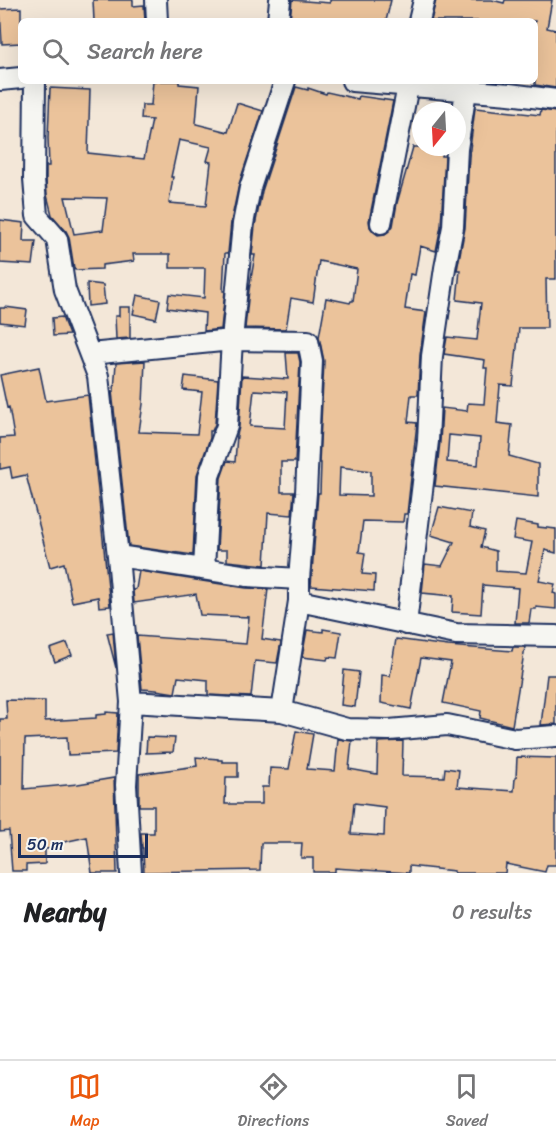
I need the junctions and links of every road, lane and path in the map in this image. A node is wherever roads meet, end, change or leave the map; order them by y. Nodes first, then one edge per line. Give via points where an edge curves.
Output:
1 (156, 0) edge
2 (280, 0) edge
3 (424, 0) edge
4 (157, 18) edge
5 (278, 18) edge
6 (420, 18) edge
7 (18, 78) edge
8 (0, 80) edge
9 (35, 84) edge
10 (284, 84) edge
11 (409, 84) edge
12 (416, 84) edge
13 (466, 91) junction
14 (556, 100) edge
15 (381, 223) dead end
16 (232, 340) junction
17 (90, 354) junction
18 (118, 556) junction
19 (204, 569) junction
20 (299, 579) junction
21 (299, 601) junction
22 (406, 624) junction
23 (556, 636) edge
24 (131, 702) junction
25 (282, 711) junction
26 (556, 736) edge
27 (131, 873) edge

1 - 4 street
2 - 5 street
3 - 6 street
7 - 8 street
9 - 17 street via 37,216 57,239 65,290
10 - 16 street via 250,188
11 - 15 street
12 - 13 street
13 - 14 street
13 - 22 street via 457,149 453,227 432,356 428,441
16 - 17 street
16 - 19 street via 227,426 209,476
16 - 20 street via 308,341 312,362
17 - 18 street via 98,376
18 - 19 street
18 - 24 street
19 - 20 street
20 - 21 street
21 - 22 street
21 - 25 street
22 - 23 street via 456,634
24 - 25 street
24 - 27 street via 126,784
25 - 26 street via 347,729 447,725 515,739

